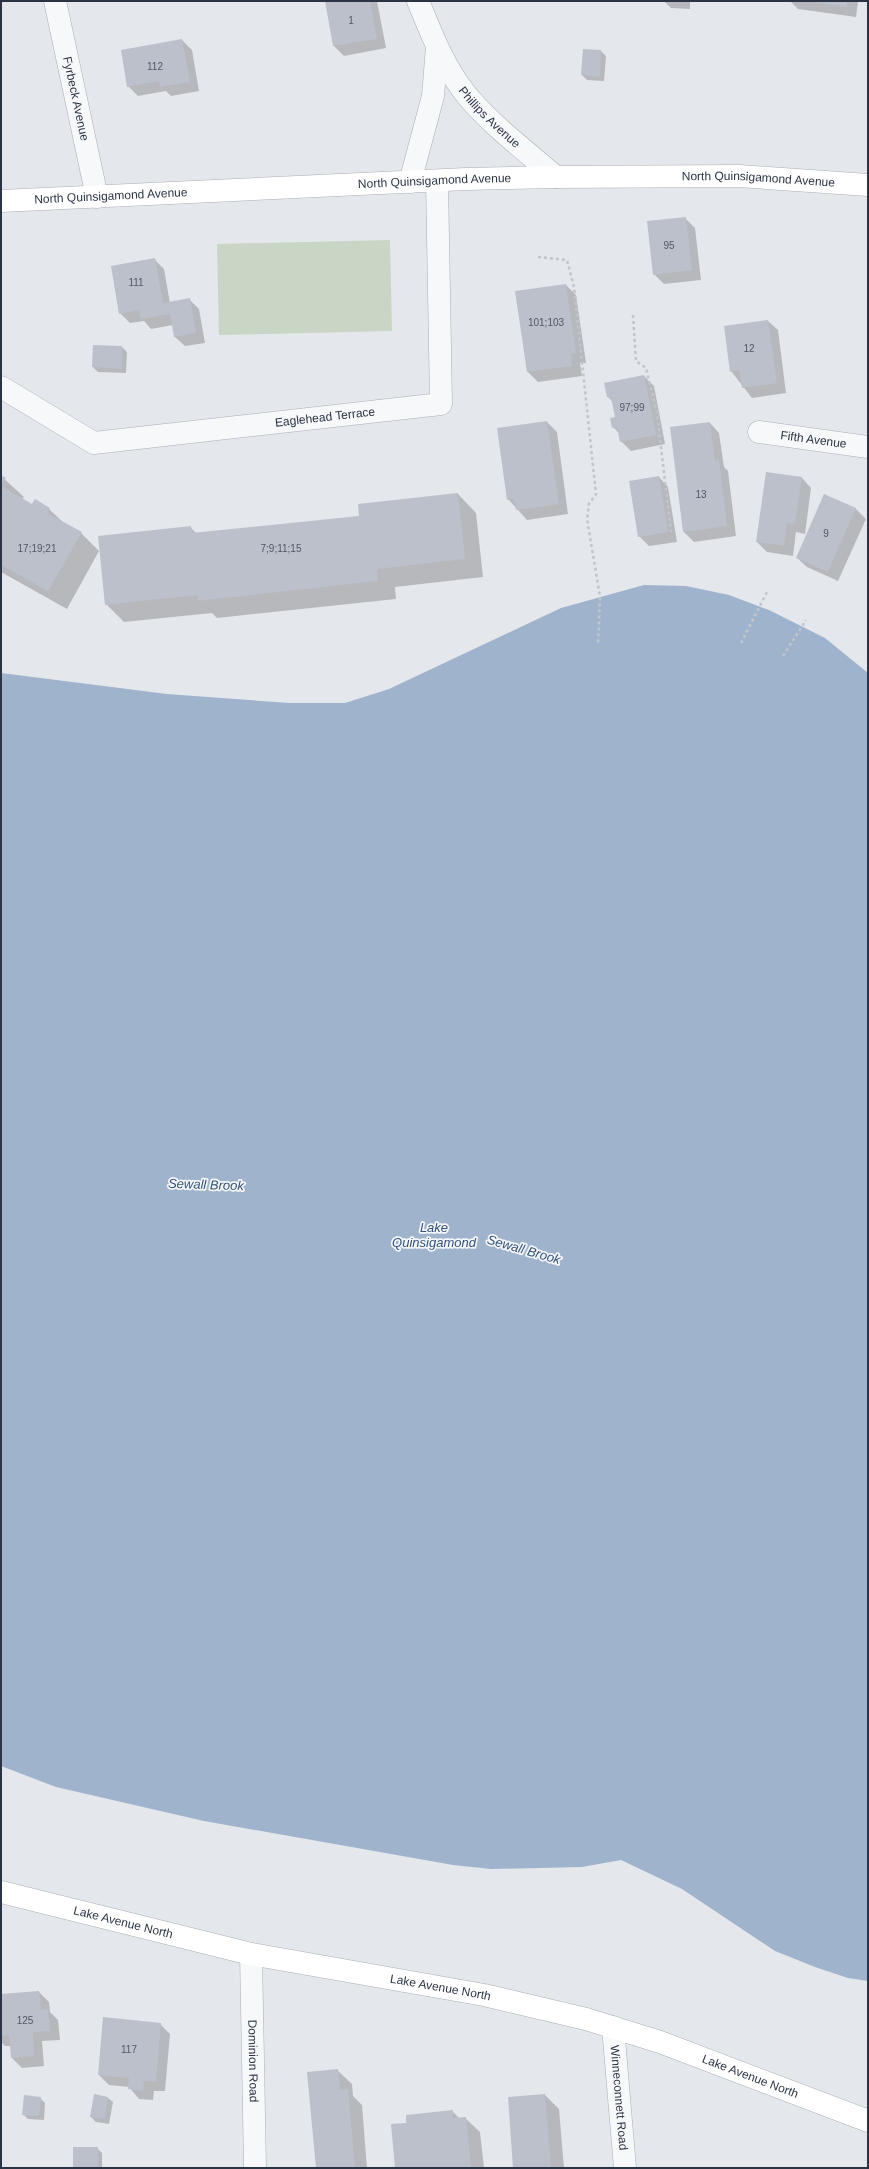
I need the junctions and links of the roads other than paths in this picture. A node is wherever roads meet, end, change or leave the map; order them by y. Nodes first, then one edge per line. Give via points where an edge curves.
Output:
1 (55, 1) edge
2 (418, 1) edge
3 (437, 47) junction
4 (556, 177) junction
5 (437, 181) junction
6 (410, 182) junction
7 (868, 185) edge
8 (97, 197) junction
9 (1, 201) edge
10 (1, 387) edge
11 (759, 432) dead end
12 (868, 447) edge
13 (1, 1892) edge
14 (251, 1954) junction
15 (613, 2027) junction
16 (868, 2121) edge
17 (255, 2168) edge
18 (625, 2168) edge

1 - 8 street, Fyrbeck Avenue
2 - 3 street, Phillips Avenue
3 - 4 street, Phillips Avenue via 450,72 470,98
3 - 6 street, Phillips Avenue via 433,96
4 - 5 main road, North Quinsigamond Avenue
4 - 7 main road, North Quinsigamond Avenue via 747,177
5 - 6 main road, North Quinsigamond Avenue
5 - 10 street, Eaglehead Terrace via 441,404 94,443
6 - 8 main road, North Quinsigamond Avenue
8 - 9 main road, North Quinsigamond Avenue
11 - 12 street, Fifth Avenue
13 - 14 main road, Lake Avenue North
14 - 15 main road, Lake Avenue North via 484,1995
14 - 17 street, Dominion Road
15 - 16 main road, Lake Avenue North via 693,2054
15 - 18 street, Winneconnett Road

